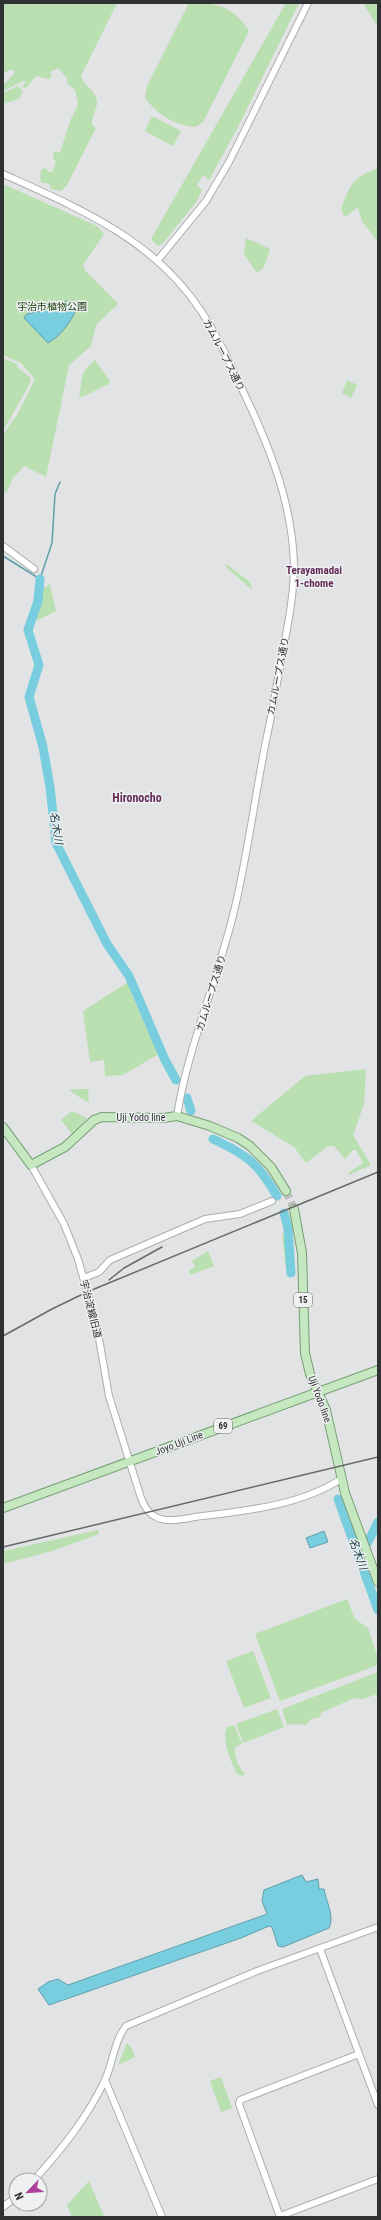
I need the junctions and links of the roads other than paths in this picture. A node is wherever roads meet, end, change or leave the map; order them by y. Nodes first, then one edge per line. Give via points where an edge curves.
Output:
1 (308, 3) edge
2 (3, 174) edge
3 (157, 261) junction
4 (3, 546) edge
5 (34, 569) dead end
6 (178, 1116) junction
7 (3, 1127) edge
8 (31, 1165) junction
9 (286, 1191) tunnel mouth
10 (272, 1201) dead end
11 (294, 1209) tunnel mouth
12 (84, 1278) junction
13 (378, 1370) edge
14 (317, 1391) junction
15 (130, 1462) junction
16 (341, 1479) junction
17 (3, 1508) edge
18 (378, 1582) edge
19 (378, 1927) edge
20 (320, 1949) junction
21 (359, 2054) junction
22 (105, 2080) junction
23 (378, 2105) edge
24 (41, 2172) edge
25 (378, 2179) edge
26 (280, 2216) edge
27 (162, 2217) edge

1 - 3 street via 229,162 206,201
2 - 3 street, カムループス通り via 109,224
3 - 6 street, カムループス通り via 200,309 268,444 280,476 288,510 294,563 288,625 235,907 182,1086
4 - 5 street
6 - 8 main road, Uji Yodo line via 102,1117 94,1120 65,1147
6 - 9 main road, Uji Yodo line via 210,1126 250,1146 271,1167
7 - 8 main road
8 - 12 street, 宇治淀線旧道 via 64,1224
10 - 12 street via 240,1214 205,1218 110,1260 98,1272
11 - 14 main road, Uji Yodo line / 15 via 302,1253 305,1353
12 - 15 street, 宇治淀線旧道 via 97,1327 109,1396
13 - 14 main road, Joyo Uji Line / 69
14 - 15 main road, Joyo Uji Line / 69
14 - 16 main road, Uji Yodo line / 15 via 326,1410
15 - 16 street, 宇治淀線旧道 via 146,1509 156,1517 167,1520 269,1505 305,1495
15 - 17 main road, Joyo Uji Line / 69
16 - 18 main road, Uji Yodo line / 15
19 - 20 street
20 - 21 street
20 - 22 street via 257,1971 126,2026 121,2032
21 - 23 street
21 - 26 street via 240,2100 239,2104
22 - 24 street via 69,2141
22 - 27 street
25 - 26 street

